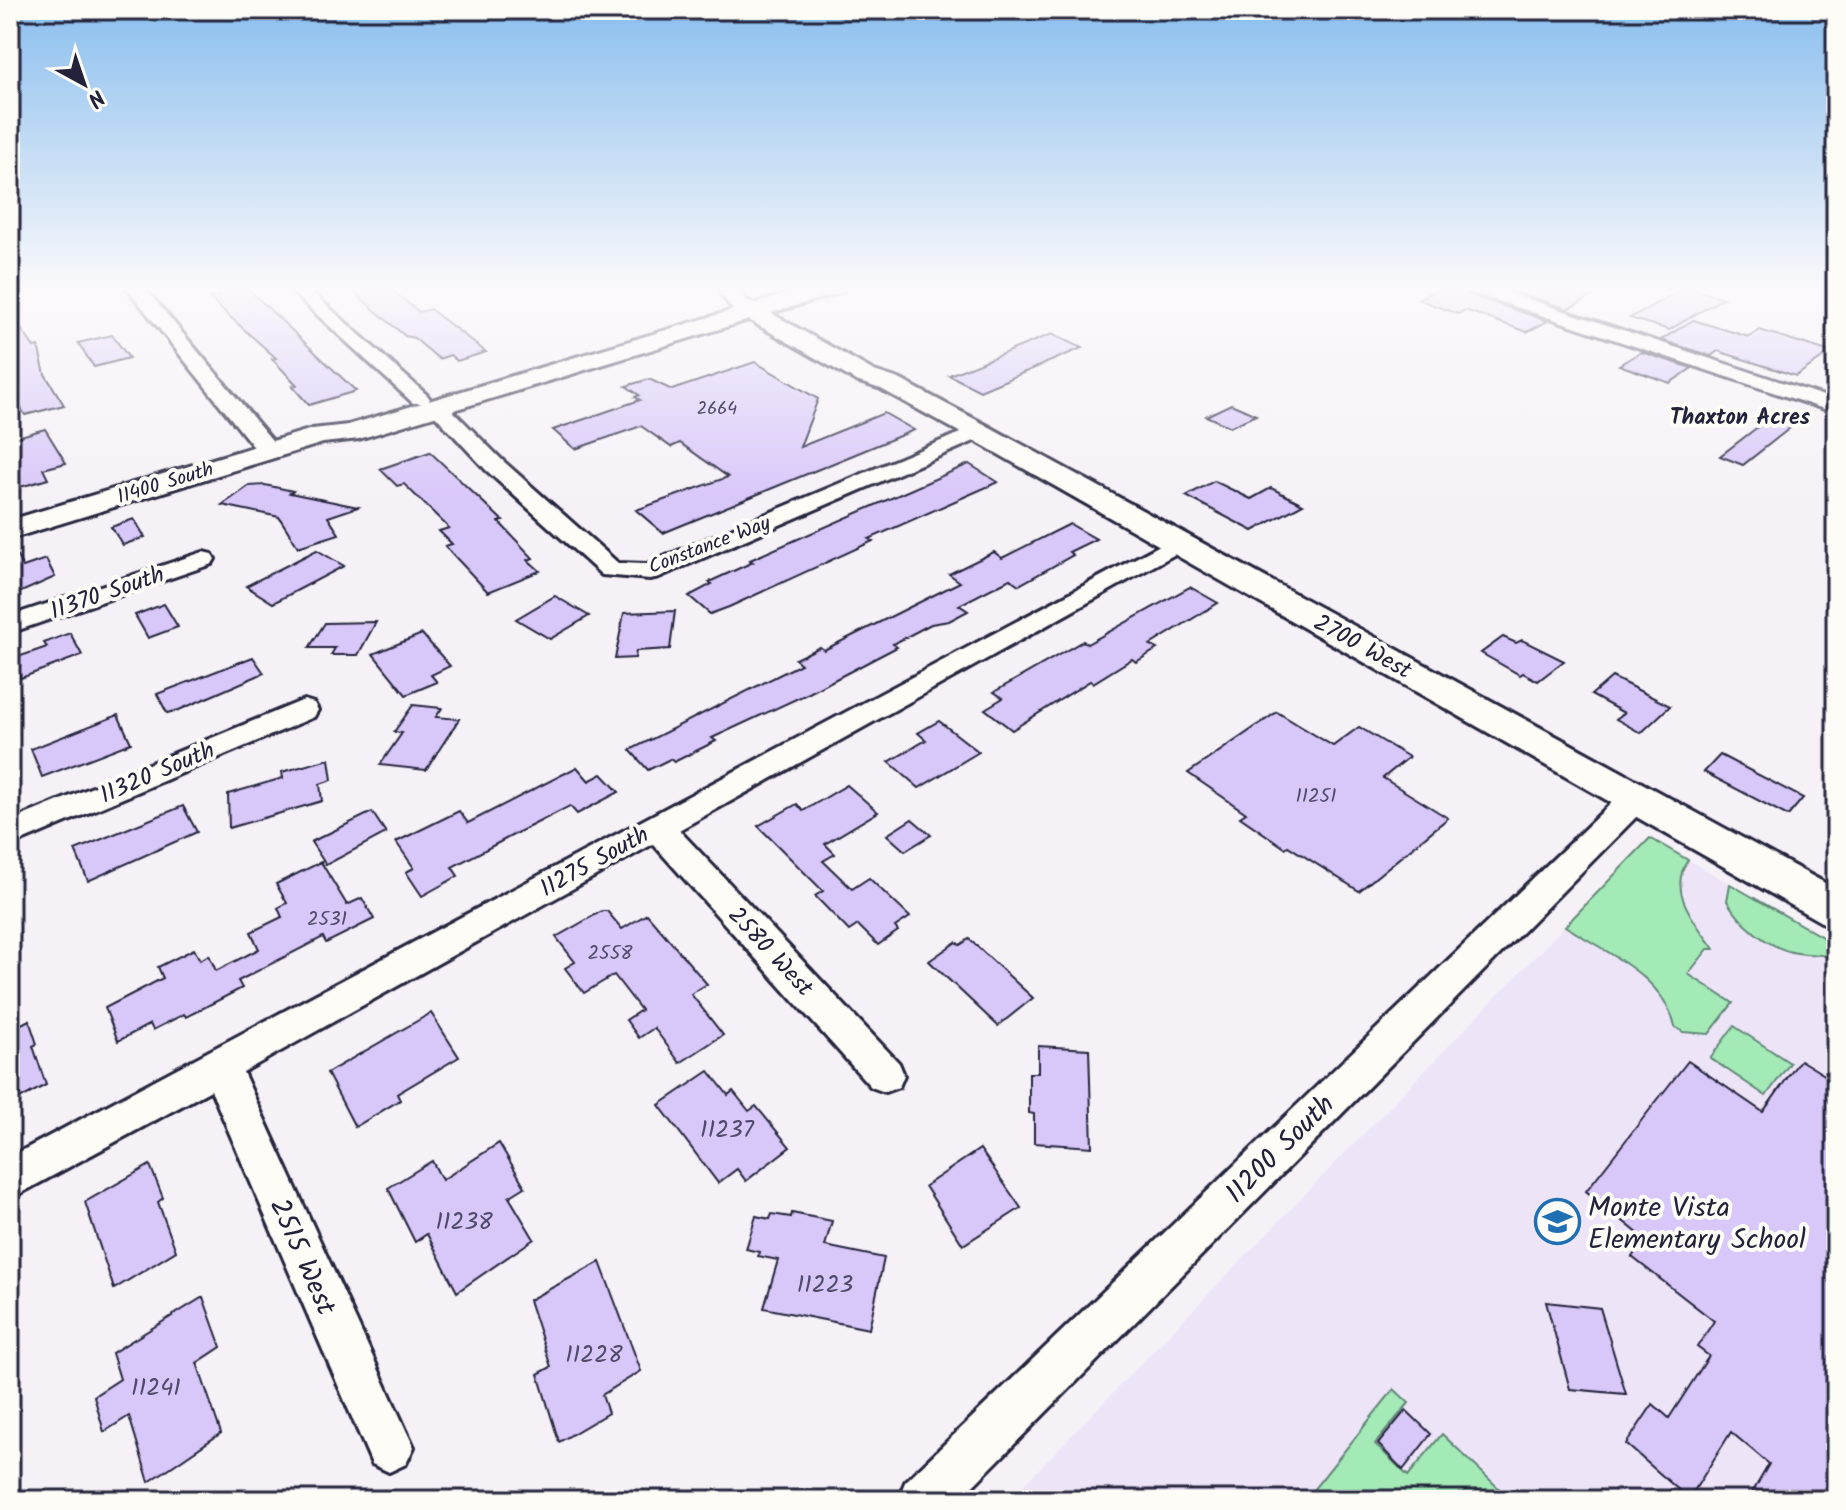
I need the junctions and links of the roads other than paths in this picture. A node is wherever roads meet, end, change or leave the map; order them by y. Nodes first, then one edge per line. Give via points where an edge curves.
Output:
1 (192, 357) edge
2 (377, 357) edge
3 (569, 357) edge
4 (835, 357) edge
5 (1687, 357) edge
6 (429, 403) junction
7 (1836, 407) edge
8 (979, 432) junction
9 (268, 450) junction
10 (10, 530) edge
11 (1177, 543) junction
12 (203, 559) dead end
13 (10, 625) edge
14 (304, 710) dead end
15 (1636, 798) junction
16 (657, 827) junction
17 (10, 834) edge
18 (1836, 910) edge
19 (220, 1065) junction
20 (885, 1075) dead end
21 (10, 1179) edge
22 (389, 1447) dead end
23 (923, 1500) edge

1 - 9 street
2 - 6 street, Constance Way
3 - 6 main road, 11400 South
4 - 8 main road, 2700 West
5 - 7 street
6 - 8 street, Constance Way via 611,570 650,572
6 - 9 main road, 11400 South via 350,433
8 - 11 main road, 2700 West
9 - 10 main road, 11400 South
11 - 15 main road, 2700 West
11 - 16 street, 11275 South
12 - 13 street, 11370 South
14 - 17 street, 11320 South
15 - 18 main road, 2700 West
15 - 23 street, 11200 South
16 - 19 street, 11275 South
16 - 20 street, 2580 West
19 - 21 street, 11275 South
19 - 22 street, 2515 West

